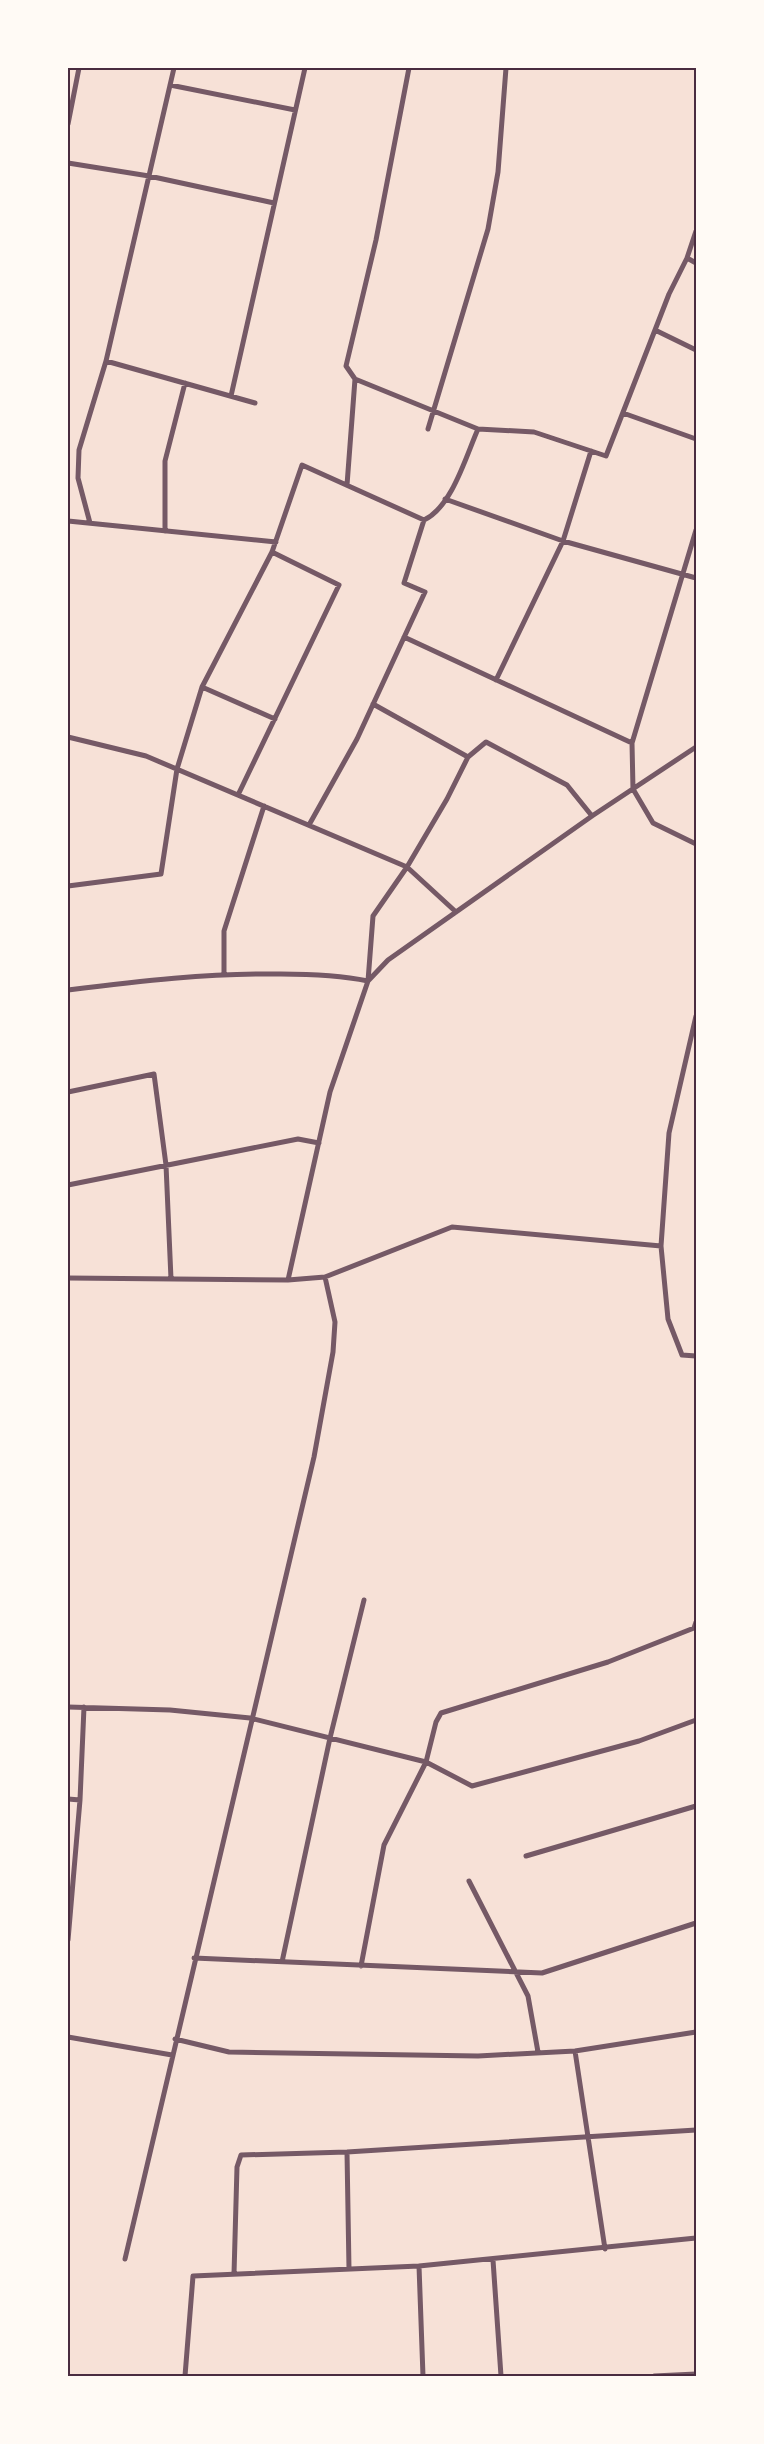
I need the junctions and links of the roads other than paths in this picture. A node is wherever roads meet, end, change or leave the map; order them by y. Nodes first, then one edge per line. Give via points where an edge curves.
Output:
1 (79, 68) edge
2 (174, 68) edge
3 (305, 68) edge
4 (409, 68) edge
5 (506, 68) edge
6 (170, 85) junction
7 (295, 110) junction
8 (68, 124) edge
9 (68, 163) edge
10 (149, 176) junction
11 (274, 203) junction
12 (696, 231) edge
13 (687, 258) junction
14 (696, 263) edge
15 (655, 330) junction
16 (696, 350) edge
17 (106, 361) junction
18 (355, 379) junction
19 (185, 383) junction
20 (231, 396) junction
21 (256, 403) dead end
22 (434, 410) junction
23 (623, 414) junction
24 (428, 429) dead end
25 (478, 429) junction
26 (696, 439) edge
27 (591, 451) junction
28 (347, 485) junction
29 (445, 499) junction
30 (424, 520) junction
31 (68, 521) edge
32 (90, 522) junction
33 (165, 530) junction
34 (696, 530) edge
35 (563, 541) junction
36 (276, 542) junction
37 (272, 552) junction
38 (684, 575) junction
39 (696, 578) edge
40 (404, 637) junction
41 (496, 680) junction
42 (202, 687) junction
43 (373, 704) junction
44 (275, 719) junction
45 (68, 736) edge
46 (632, 743) junction
47 (696, 746) edge
48 (468, 757) junction
49 (177, 769) junction
50 (633, 789) junction
51 (238, 795) junction
52 (264, 806) junction
53 (592, 816) junction
54 (309, 825) junction
55 (696, 844) edge
56 (407, 867) junction
57 (68, 886) edge
58 (456, 912) junction
59 (224, 974) junction
60 (368, 981) junction
61 (68, 990) edge
62 (696, 1019) edge
63 (68, 1092) edge
64 (319, 1143) junction
65 (166, 1165) junction
66 (68, 1185) edge
67 (661, 1246) junction
68 (325, 1277) junction
69 (68, 1278) edge
70 (171, 1279) junction
71 (288, 1280) junction
72 (696, 1356) edge
73 (364, 1600) dead end
74 (696, 1622) edge
75 (68, 1707) edge
76 (84, 1707) junction
77 (250, 1718) junction
78 (696, 1720) edge
79 (330, 1738) junction
80 (426, 1762) junction
81 (68, 1799) edge
82 (80, 1800) junction
83 (696, 1806) edge
84 (526, 1856) dead end
85 (469, 1881) dead end
86 (696, 1923) edge
87 (69, 1928) edge
88 (68, 1940) edge
89 (194, 1958) junction
90 (282, 1962) junction
91 (360, 1966) junction
92 (516, 1971) junction
93 (696, 2032) edge
94 (68, 2038) edge
95 (175, 2039) junction
96 (574, 2051) junction
97 (538, 2052) junction
98 (172, 2055) junction
99 (696, 2130) edge
100 (587, 2136) junction
101 (347, 2152) junction
102 (696, 2238) edge
103 (605, 2249) junction
104 (125, 2259) dead end
105 (493, 2260) junction
106 (419, 2266) junction
107 (349, 2269) junction
108 (234, 2274) junction
109 (696, 2374) edge
110 (185, 2376) edge
111 (423, 2376) edge
112 (501, 2376) edge
113 (654, 2376) edge

1 - 8 street
2 - 6 street
3 - 7 street
4 - 18 street via 376,240 346,366
5 - 22 street via 498,172 488,229
6 - 7 street
6 - 10 street
7 - 11 street
9 - 10 street
10 - 11 street
10 - 17 street
11 - 20 street
12 - 13 street
13 - 14 street
13 - 15 street
15 - 16 street
15 - 23 street
17 - 19 street
17 - 32 street via 80,450 78,478
18 - 22 street
18 - 28 street
19 - 20 street
19 - 33 street via 165,461
20 - 21 street
22 - 24 street
22 - 25 street
23 - 26 street
23 - 27 street via 606,456
25 - 27 street via 534,432
25 - 29 street via 454,486
27 - 35 street
28 - 30 street
28 - 36 street via 302,465
29 - 30 street via 434,515
29 - 35 street
30 - 40 street via 404,583 425,592
31 - 32 street
32 - 33 street
33 - 36 street
34 - 38 street
35 - 38 street
35 - 41 street
36 - 37 street
37 - 42 street
37 - 44 street via 339,585
38 - 39 street
38 - 46 street
40 - 41 street
40 - 43 street
41 - 46 street
42 - 44 street
42 - 49 street
43 - 48 street
43 - 54 street
44 - 51 street
45 - 49 street via 146,756
46 - 50 street
47 - 50 street
48 - 53 street via 486,742 567,785
48 - 56 street
49 - 51 street
49 - 57 street via 161,874
50 - 53 street
50 - 55 street via 653,823
51 - 52 street
52 - 54 street
52 - 59 street via 224,931
53 - 58 street
54 - 56 street
56 - 58 street
56 - 60 street via 373,916
58 - 60 street via 388,960
59 - 60 street via 340,975
59 - 61 street
60 - 64 street via 330,1092
62 - 67 street via 669,1133
63 - 65 street via 154,1074
64 - 65 street via 298,1139
64 - 71 street
65 - 66 street
65 - 70 street
67 - 68 street via 452,1227
67 - 72 street via 668,1318 682,1355
68 - 71 street
68 - 77 street via 334,1322 333,1352 314,1457
69 - 70 street
70 - 71 street
73 - 79 street
74 - 80 street via 694,1628 608,1662 441,1713
75 - 76 street
76 - 77 street via 170,1710
76 - 82 street
77 - 79 street
77 - 89 street
78 - 80 street via 639,1741 472,1786
79 - 80 street
79 - 90 street
80 - 91 street via 384,1845
81 - 82 street
82 - 87 street
83 - 84 street
85 - 92 street
86 - 92 street via 542,1973
87 - 88 street
89 - 90 street
89 - 95 street
90 - 91 street
91 - 92 street
92 - 97 street via 528,1996
93 - 96 street
94 - 98 street
95 - 97 street via 229,2052 478,2056
95 - 98 street
96 - 97 street
96 - 100 street
98 - 104 street
99 - 100 street
100 - 101 street
100 - 103 street
101 - 107 street
101 - 108 street via 241,2155 237,2167
102 - 103 street
103 - 105 street
105 - 106 street
105 - 112 street
106 - 107 street
106 - 111 street
107 - 108 street
108 - 110 street via 193,2276
109 - 113 street

